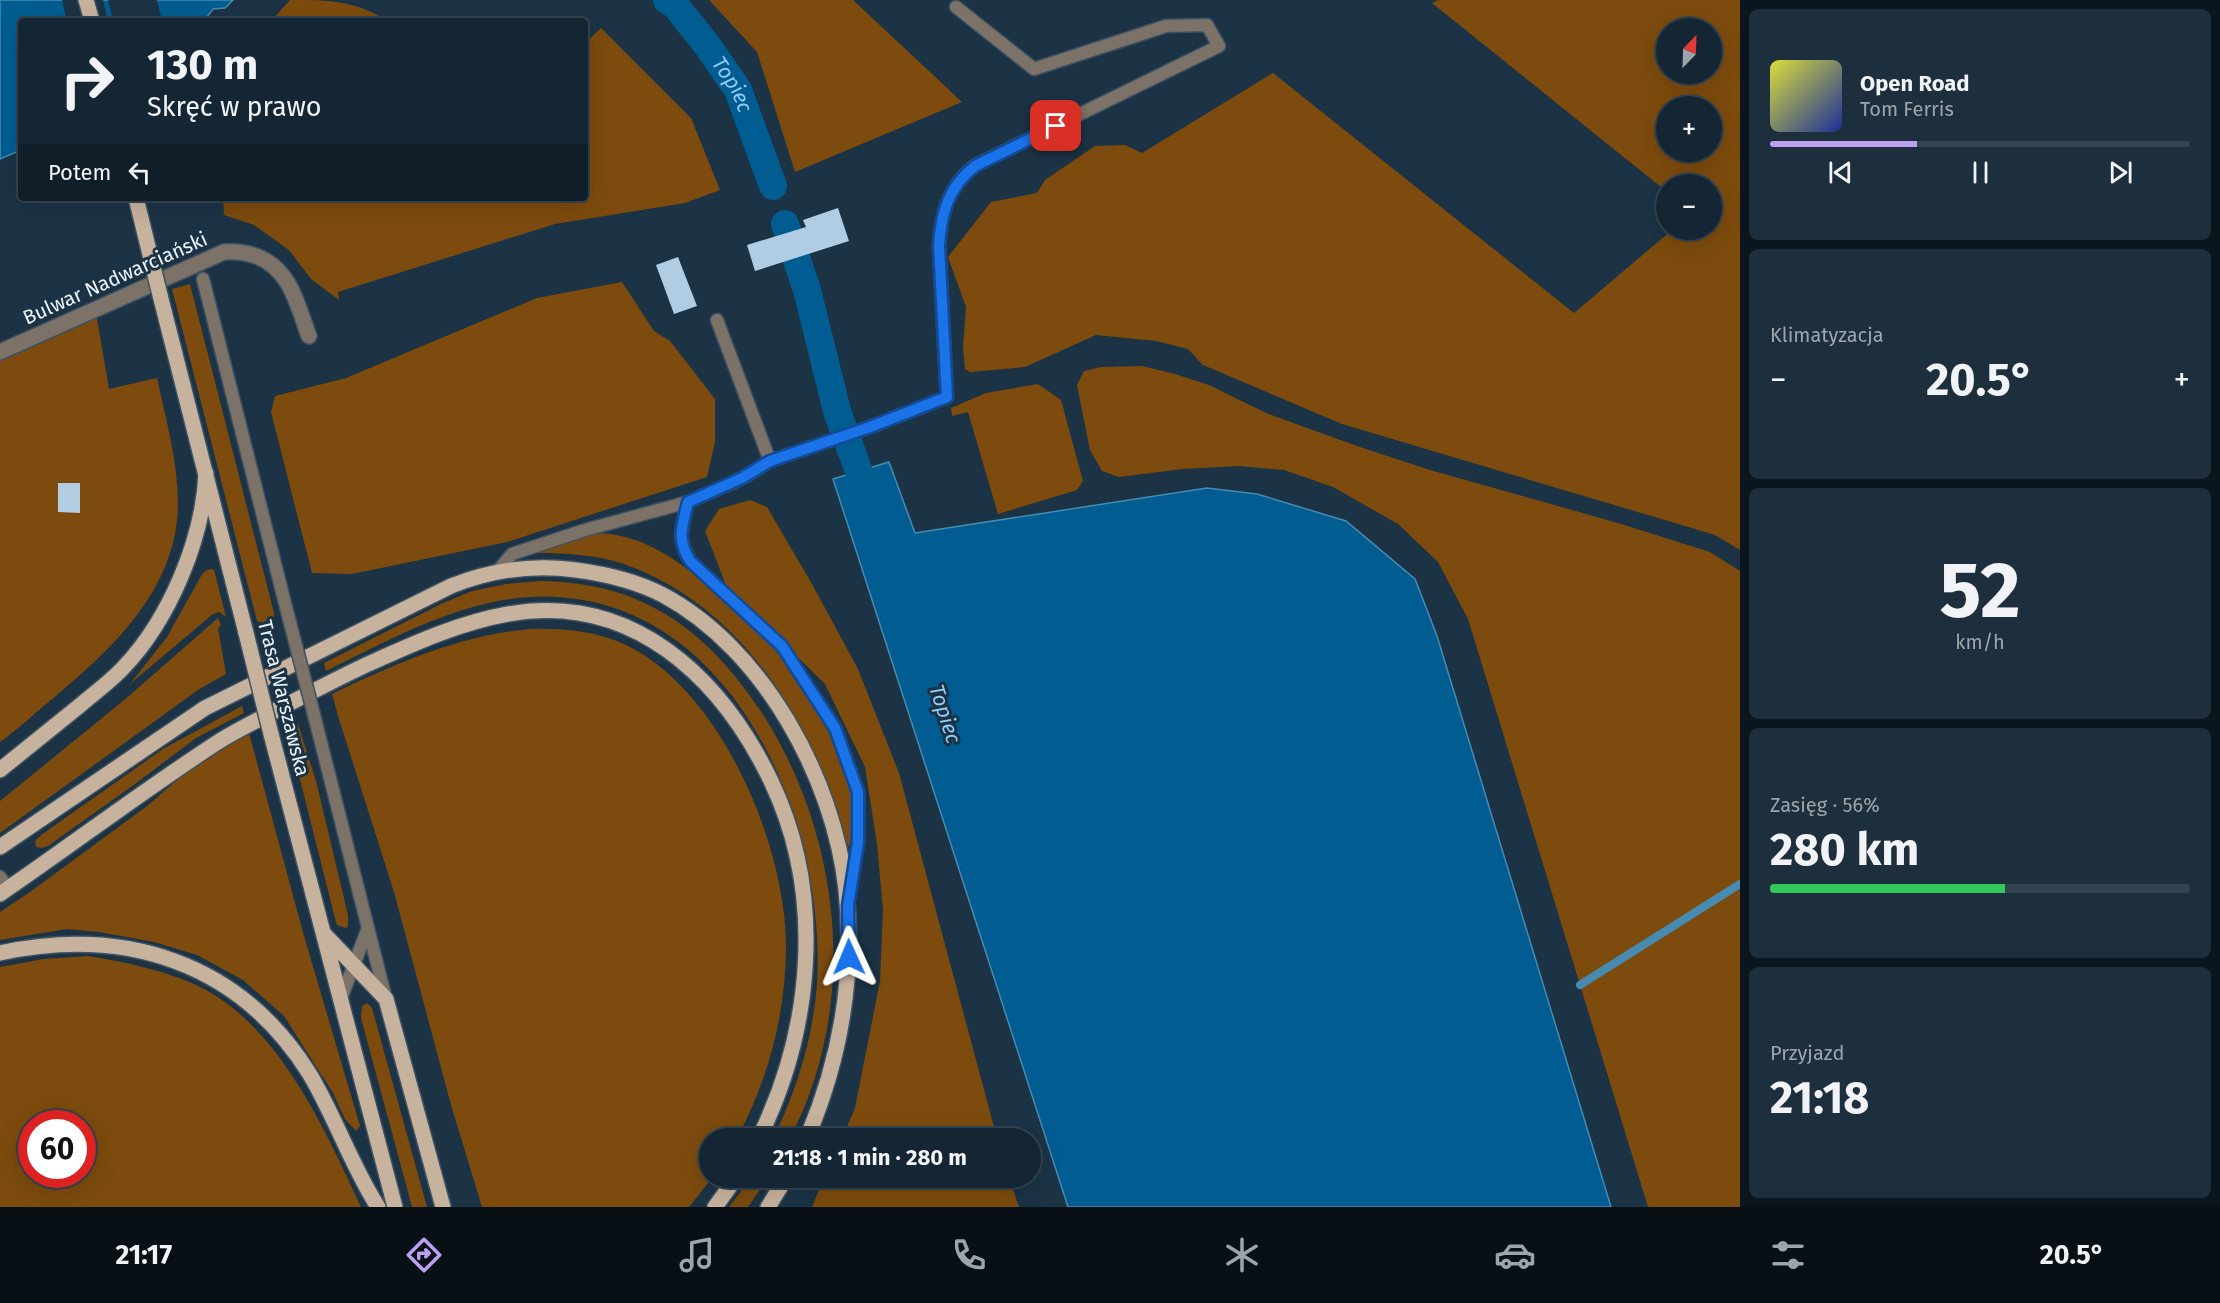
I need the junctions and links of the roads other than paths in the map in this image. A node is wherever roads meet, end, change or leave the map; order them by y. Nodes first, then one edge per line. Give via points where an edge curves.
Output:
1 (86, 0) edge
2 (956, 6) dead end
3 (91, 18) edge
4 (137, 201) edge
5 (203, 279) dead end
6 (717, 320) dead end
7 (309, 336) dead end
8 (0, 352) edge
9 (770, 461) junction
10 (206, 474) junction
11 (688, 502) junction
12 (497, 572) junction
13 (0, 770) edge
14 (0, 847) edge
15 (3, 886) edge
16 (848, 906) junction
17 (368, 928) junction
18 (322, 933) junction
19 (0, 953) edge
20 (353, 965) junction
21 (386, 999) junction
22 (340, 1001) junction
23 (763, 1128) edge
24 (811, 1128) edge
25 (427, 1152) junction
26 (729, 1188) edge
27 (780, 1188) edge
28 (378, 1207) edge
29 (395, 1207) edge
30 (443, 1207) edge
31 (455, 1207) edge
32 (715, 1207) edge
33 (768, 1207) edge

1 - 3 main road
2 - 9 lane via 1034,69 1167,26 1208,26 1219,46 964,174 954,187 940,222 947,397
4 - 10 main road, Trasa Warszawska, bridge
5 - 17 lane, Trasa Warszawska, bridge
6 - 9 lane
7 - 8 street, Bulwar Nadwarciański via 290,284 278,268 260,258 232,251
9 - 11 lane
10 - 13 main road via 202,505 184,566 165,610 143,644 114,677
10 - 18 main road, Trasa Warszawska, bridge
11 - 12 lane via 512,554
11 - 16 lane via 682,548 691,562 782,646 835,728 858,792 858,842
12 - 14 main road via 431,595 205,708
12 - 16 main road via 565,569 625,580 680,606 725,642 774,701 808,760 834,828
15 - 23 main road via 220,741 329,682 422,640 468,623 522,612 561,612 612,621 670,651 717,697 766,771 790,831 803,893 805,971 788,1064
16 - 24 main road via 849,957 840,1031 830,1076
17 - 20 lane
17 - 21 lane, Trasa Warszawska
18 - 20 main road
18 - 22 main road, Trasa Warszawska
19 - 28 main road via 64,945 116,947 177,962 227,987 264,1016 294,1052
20 - 21 main road
20 - 22 lane
21 - 25 main road, Trasa Warszawska
22 - 29 main road, Trasa Warszawska
25 - 30 main road, Trasa Warszawska
25 - 31 main road
26 - 32 main road
27 - 33 main road

